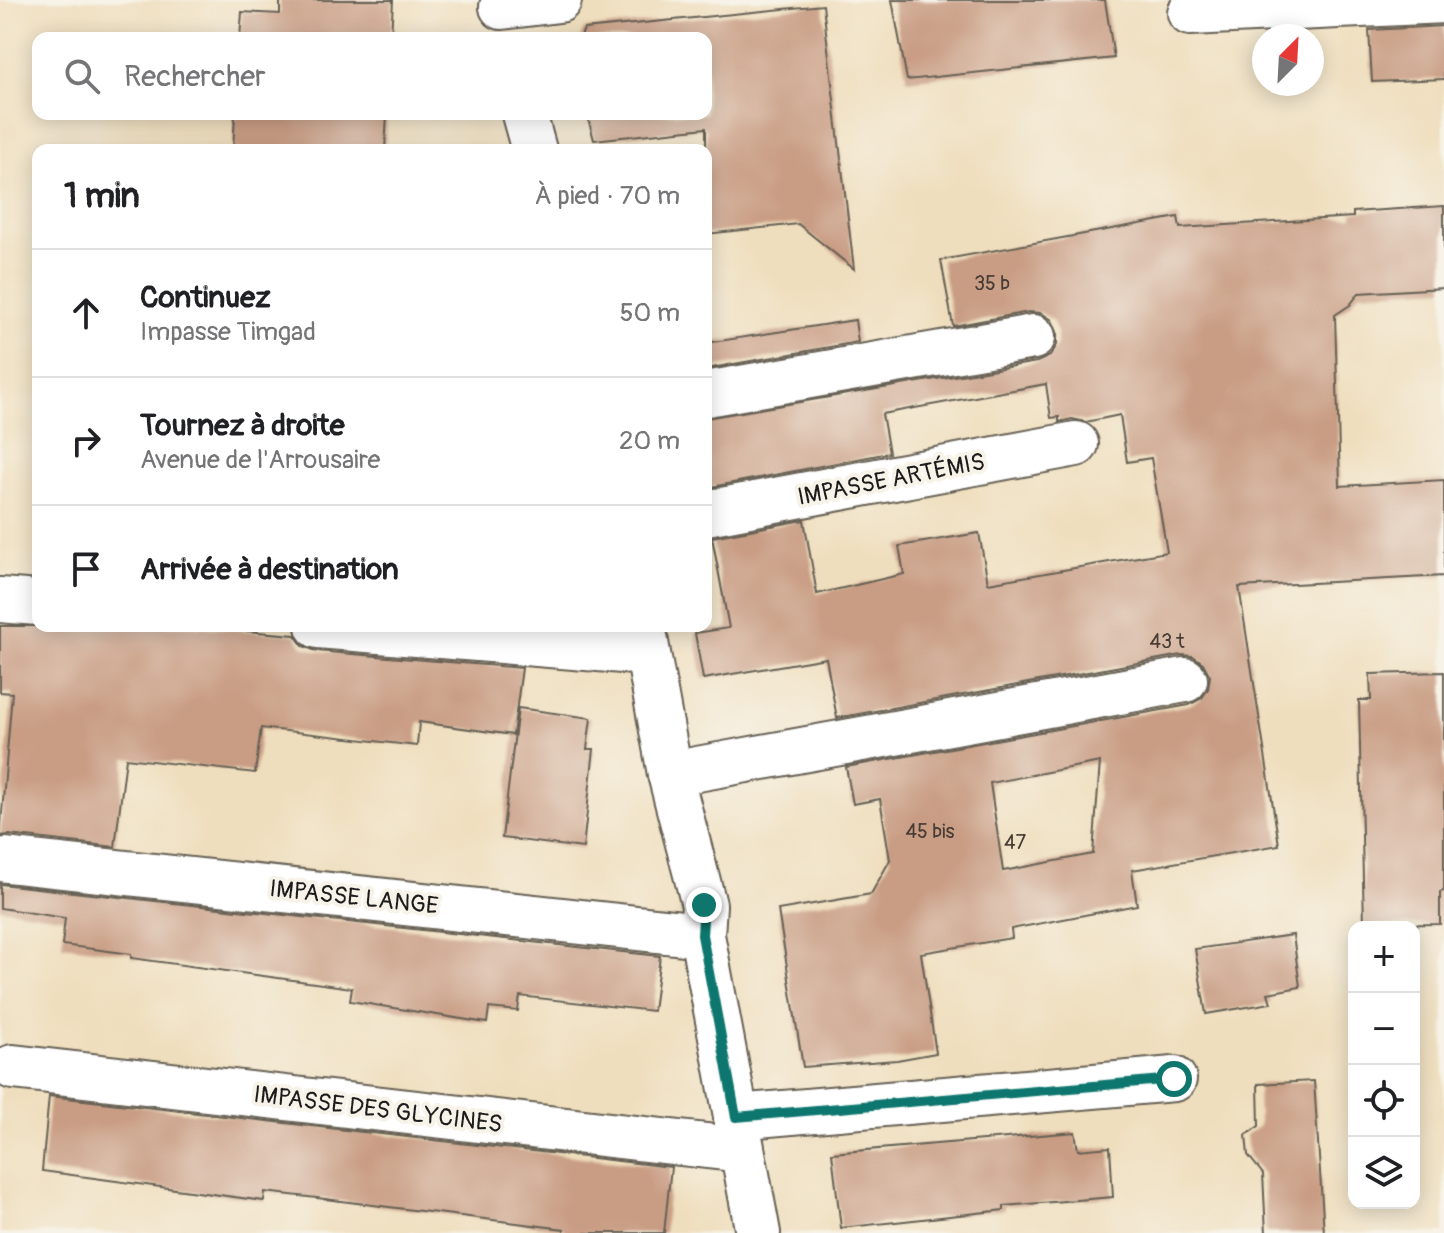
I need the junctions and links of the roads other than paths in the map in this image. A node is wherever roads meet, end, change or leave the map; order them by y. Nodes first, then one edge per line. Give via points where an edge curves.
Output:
1 (559, 0) edge
2 (1444, 1) edge
3 (1190, 13) dead end
4 (503, 15) edge
5 (526, 120) edge
6 (532, 144) edge
7 (1033, 337) dead end
8 (712, 393) edge
9 (1076, 444) dead end
10 (712, 512) edge
11 (0, 600) edge
12 (32, 603) edge
13 (469, 632) edge
14 (645, 639) edge
15 (1185, 680) dead end
16 (670, 774) junction
17 (6, 860) dead end
18 (702, 935) junction
19 (13, 1067) dead end
20 (1174, 1079) dead end
21 (739, 1134) junction
22 (758, 1233) edge

1 - 4 street
2 - 3 street
5 - 6 street
7 - 8 street
9 - 10 street, IMPASSE ARTÉMIS
11 - 12 street
13 - 14 street
14 - 16 street
15 - 16 street
16 - 18 street via 704,905
17 - 18 street, IMPASSE LANGE
18 - 21 street
19 - 21 street, IMPASSE DES GLYCINES
20 - 21 street, IMPASSE DES GLYCINES
21 - 22 street

